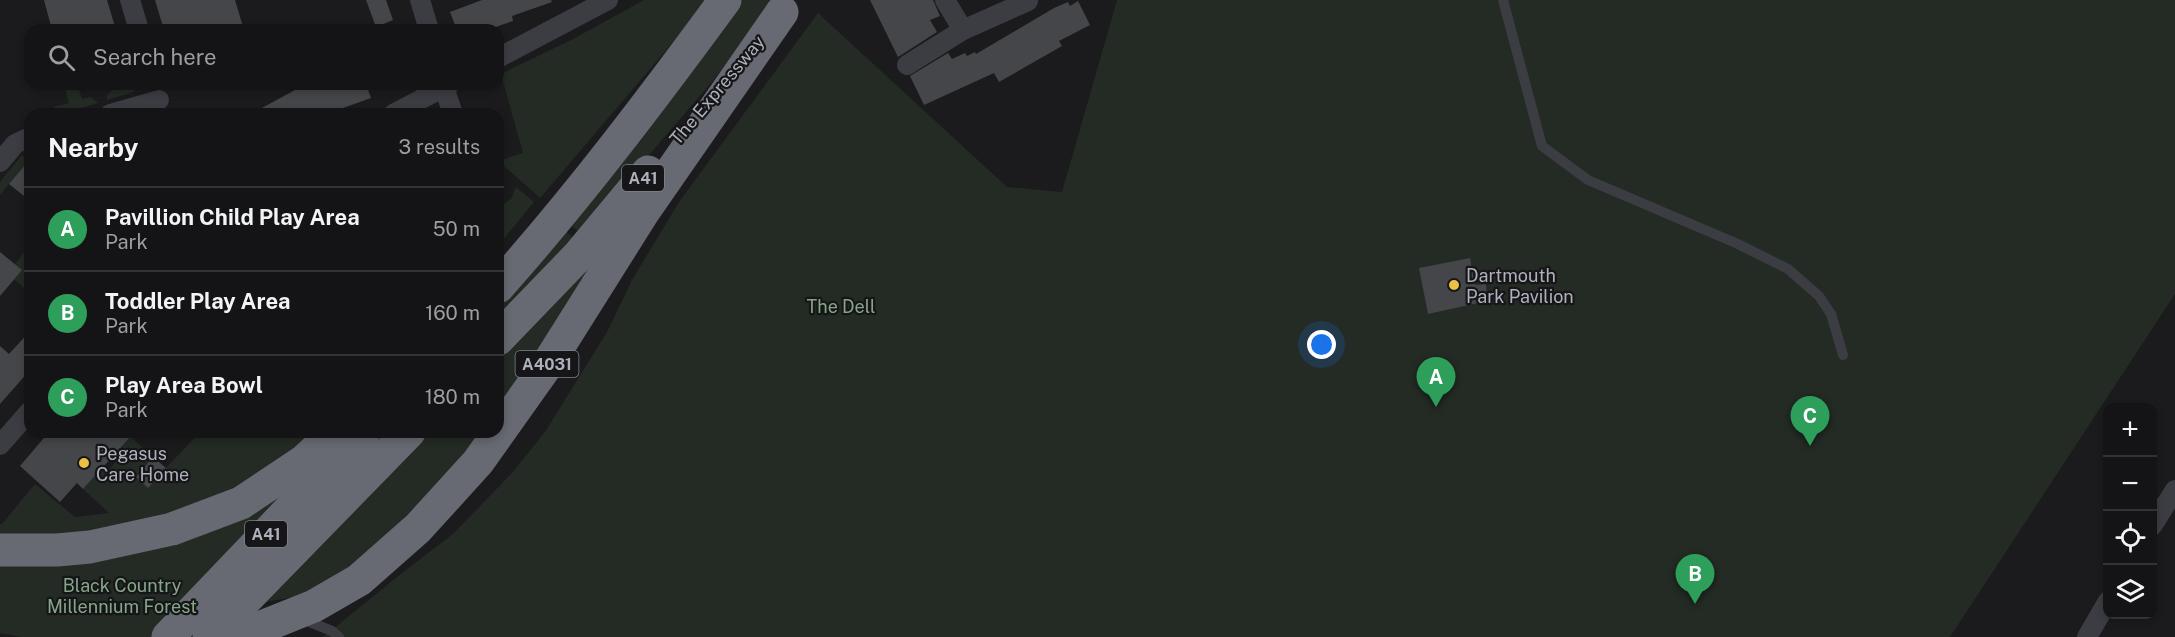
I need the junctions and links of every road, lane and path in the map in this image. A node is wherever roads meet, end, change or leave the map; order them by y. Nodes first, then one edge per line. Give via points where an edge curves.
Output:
1 (130, 0) edge
2 (420, 0) edge
3 (608, 0) edge
4 (725, 0) edge
5 (945, 0) edge
6 (1503, 0) edge
7 (1028, 1) edge
8 (786, 6) edge
9 (137, 24) edge
10 (427, 24) edge
11 (963, 30) junction
12 (504, 55) edge
13 (907, 65) dead end
14 (662, 86) junction
15 (437, 90) edge
16 (447, 90) edge
17 (159, 99) edge
18 (130, 108) edge
19 (404, 108) edge
20 (452, 108) edge
21 (24, 140) edge
22 (0, 162) edge
23 (504, 257) edge
24 (504, 280) edge
25 (504, 333) edge
26 (1843, 355) dead end
27 (24, 418) edge
28 (504, 425) edge
29 (329, 438) edge
30 (358, 438) edge
31 (403, 438) edge
32 (495, 438) edge
33 (0, 445) edge
34 (2175, 490) edge
35 (2157, 518) edge
36 (0, 550) edge
37 (302, 610) junction
38 (2103, 611) edge
39 (2093, 632) edge
40 (222, 634) edge
41 (168, 637) edge
42 (339, 637) edge

1 - 9 street
2 - 10 street
3 - 12 street
4 - 14 highway, A41
5 - 11 street
6 - 26 lane via 1542,146 1588,180 1788,269 1819,296 1831,314
7 - 11 street
8 - 25 highway, The Expressway / A41 via 578,256
8 - 28 highway, A4031 via 644,211 549,362
11 - 13 street
14 - 23 highway
14 - 24 highway, A41
15 - 19 street
16 - 20 street
17 - 18 street
21 - 22 street via 15,144
27 - 33 street
29 - 36 highway via 304,461 241,503 172,529 90,547
30 - 41 highway, A41
31 - 40 highway, A41
32 - 37 highway, A4031 via 418,528 359,580
34 - 35 street
37 - 40 highway, A4031
37 - 42 lane via 307,621
38 - 39 street

